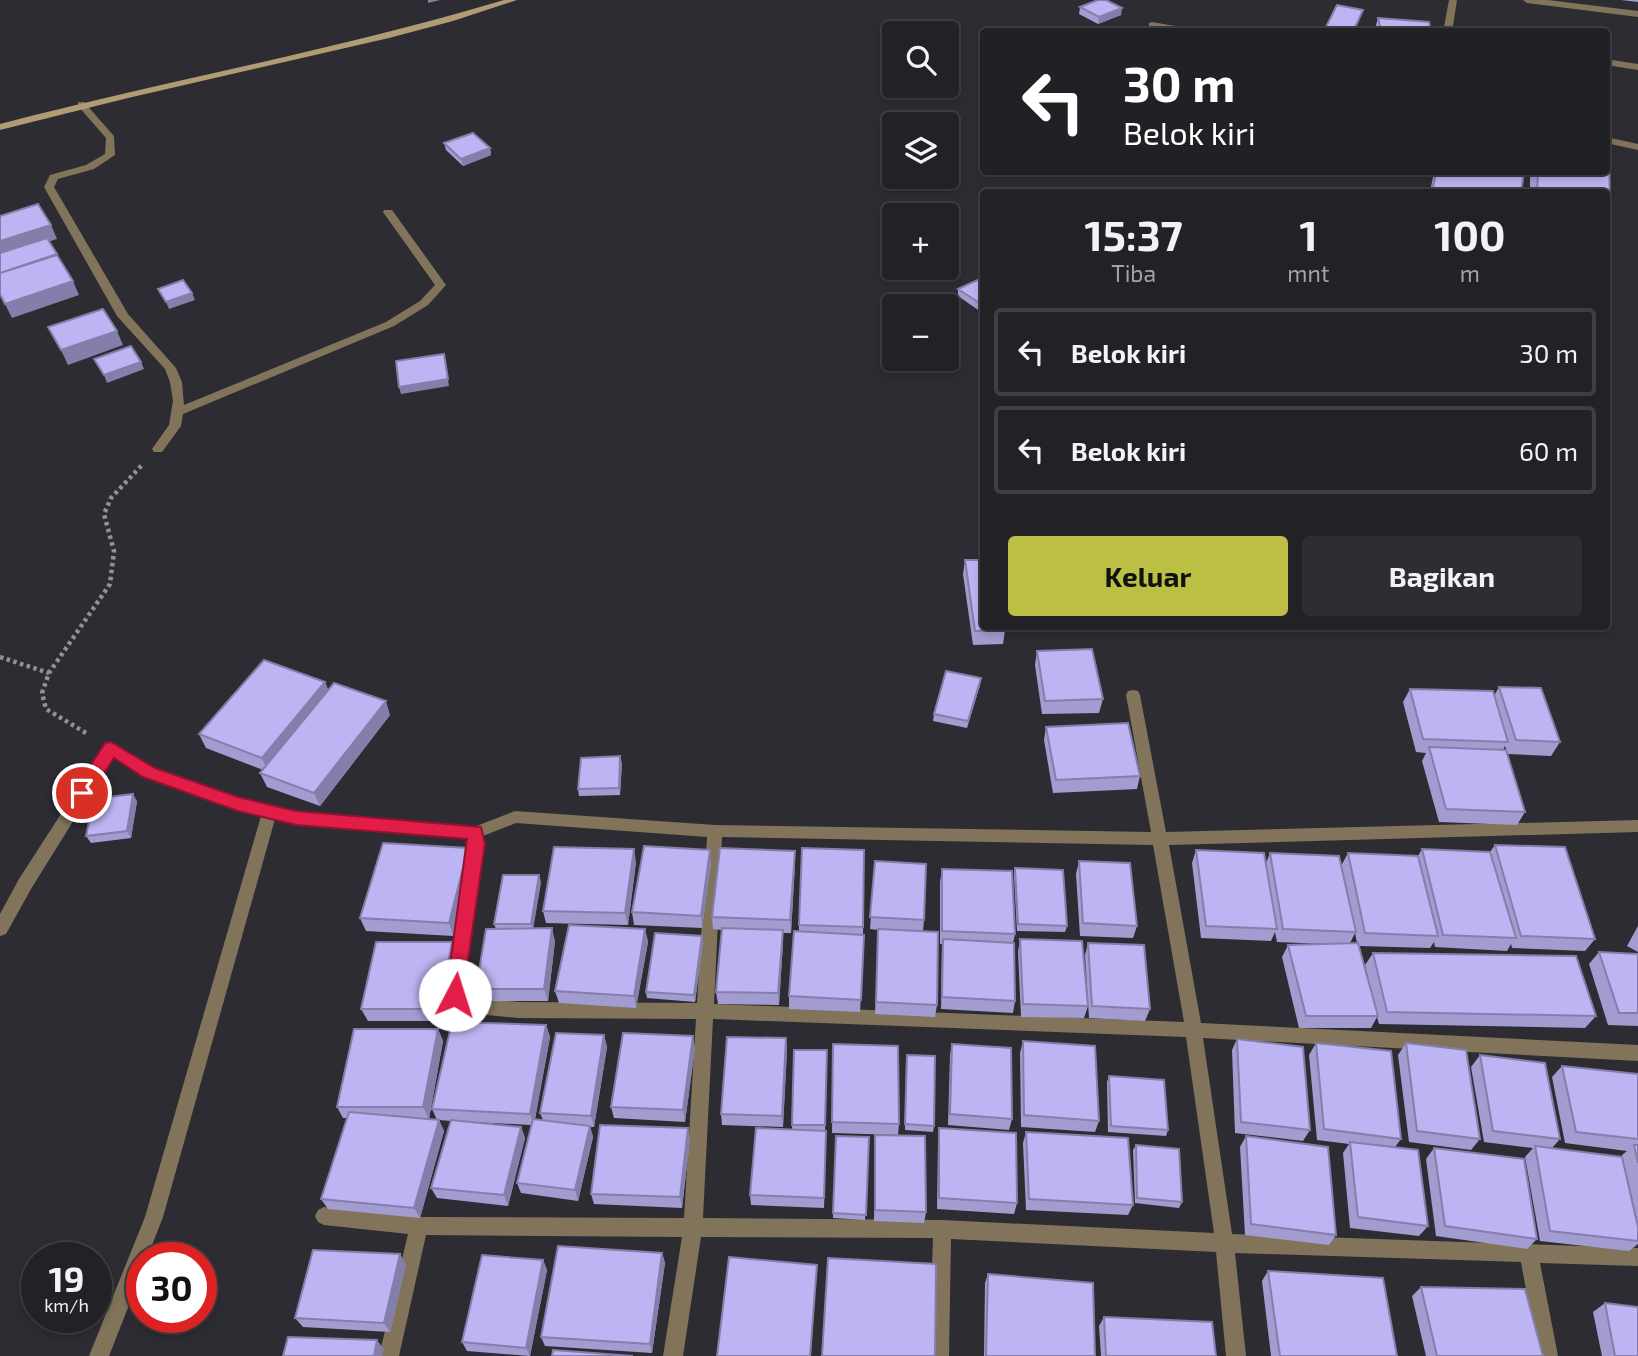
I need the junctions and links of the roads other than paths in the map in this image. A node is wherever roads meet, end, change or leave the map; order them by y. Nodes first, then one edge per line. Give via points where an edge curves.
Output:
1 (513, 0) edge
2 (1453, 0) edge
3 (1527, 0) edge
4 (1638, 14) edge
5 (1152, 25) dead end
6 (1169, 28) edge
7 (1448, 28) edge
8 (1610, 63) edge
9 (1638, 67) edge
10 (81, 104) junction
11 (0, 127) edge
12 (1610, 141) edge
13 (1638, 147) edge
14 (388, 212) dead end
15 (177, 412) junction
16 (158, 449) road end
17 (1133, 695) dead end
18 (270, 811) junction
19 (1638, 826) edge
20 (715, 831) junction
21 (474, 832) junction
22 (1160, 839) junction
23 (0, 929) edge
24 (704, 1012) junction
25 (1195, 1030) junction
26 (1638, 1053) edge
27 (324, 1216) edge
28 (419, 1226) junction
29 (693, 1226) junction
30 (943, 1229) junction
31 (1226, 1243) junction
32 (1529, 1254) junction
33 (1638, 1257) edge
34 (99, 1356) edge
35 (389, 1356) edge
36 (673, 1356) edge
37 (939, 1356) edge
38 (1236, 1356) edge
39 (1548, 1356) edge

1 - 10 street via 447,22
2 - 7 street
3 - 4 street
5 - 6 street
8 - 9 street
10 - 11 street
10 - 15 street via 111,138 110,155 90,167 54,177 48,187 123,316 170,368 179,401
12 - 13 street
14 - 15 street via 441,285 424,303 390,324
15 - 16 street via 175,426
17 - 22 street
18 - 21 street via 296,818
18 - 23 street via 149,773 111,748
18 - 34 street via 155,1217
19 - 22 street
20 - 21 street via 514,817
20 - 22 street
20 - 24 street
21 - 24 street via 477,844 455,981 459,1002 519,1010
22 - 25 street
24 - 25 street
24 - 29 street
25 - 26 street
25 - 31 street
27 - 28 street
28 - 29 street
28 - 35 street
29 - 30 street
29 - 36 street
30 - 31 street
30 - 37 street
31 - 32 street
31 - 38 street
32 - 33 street
32 - 39 street

